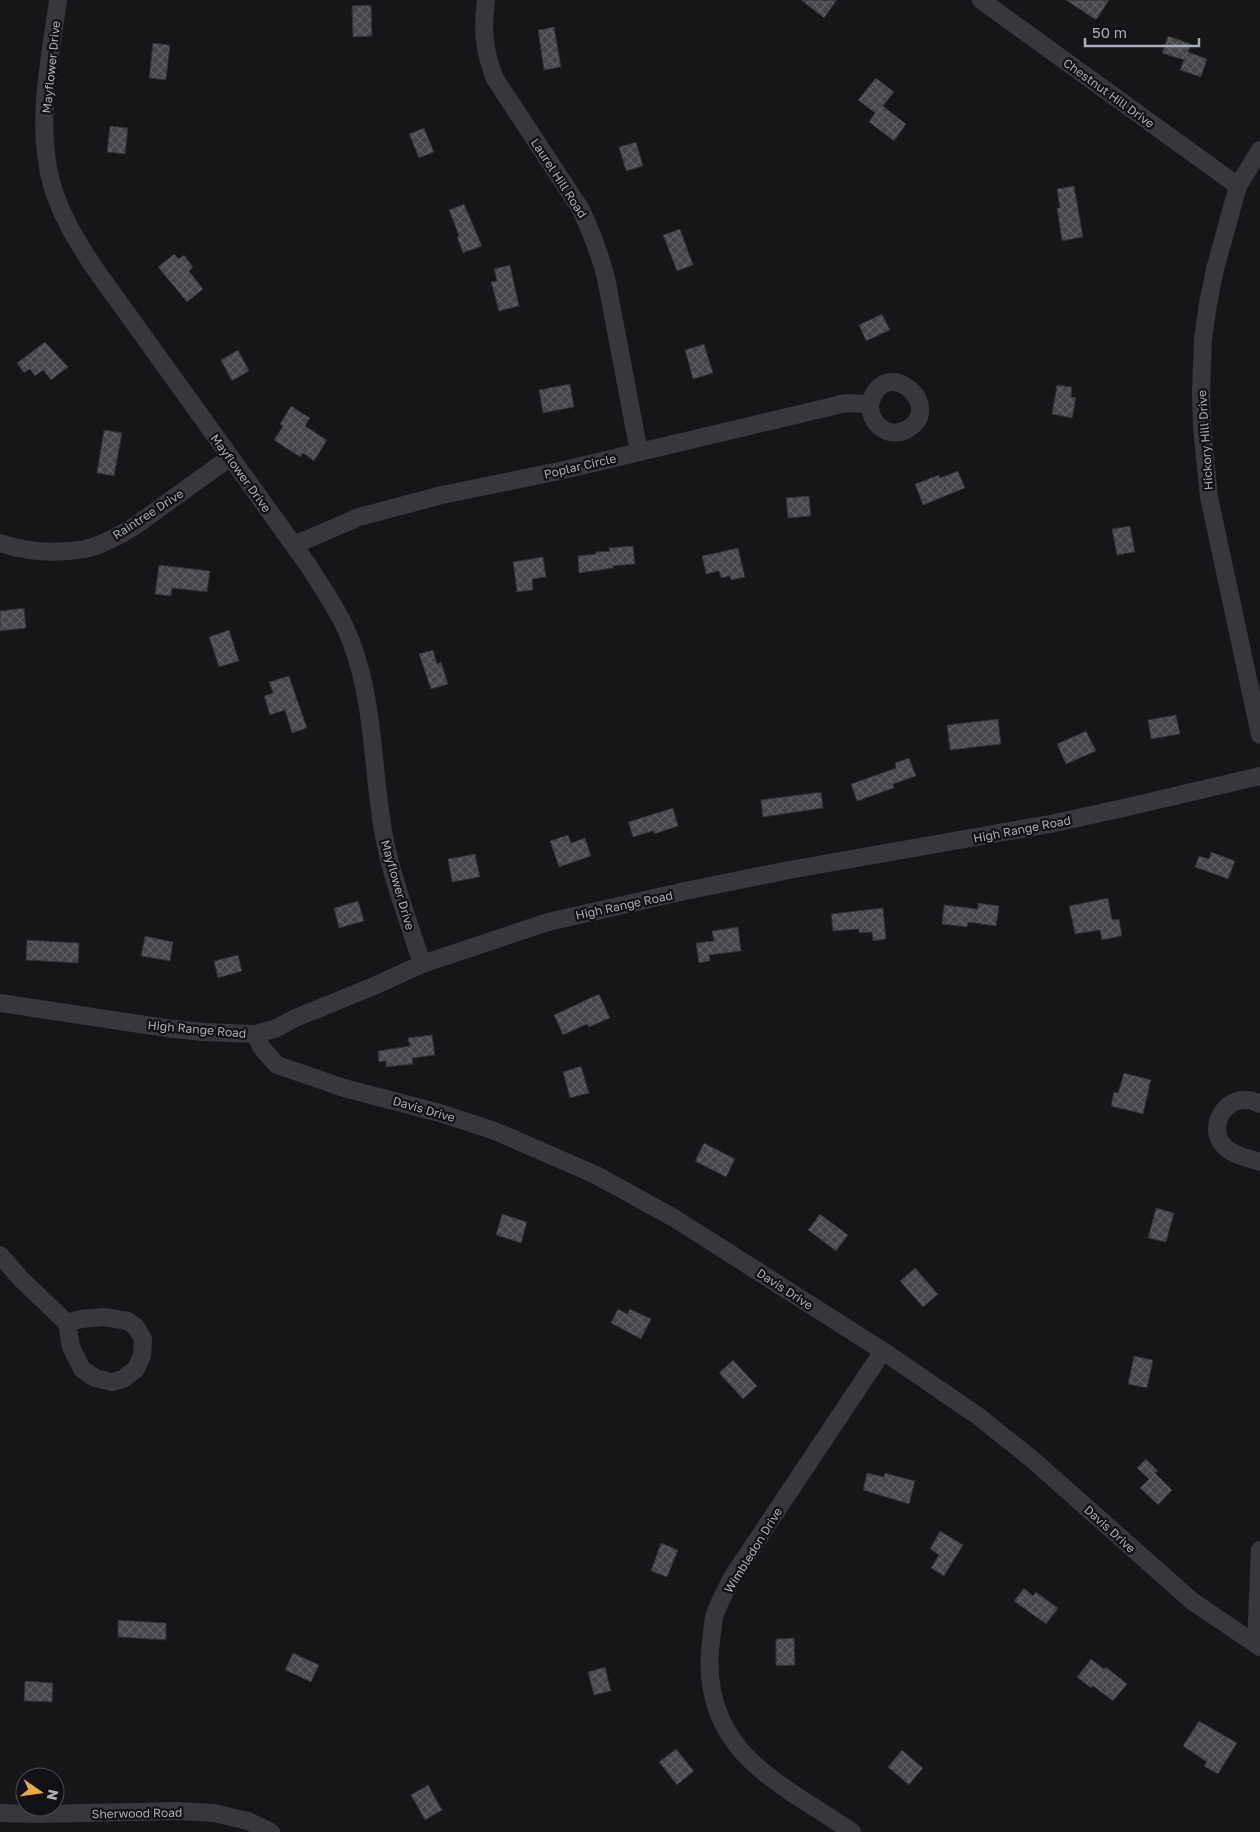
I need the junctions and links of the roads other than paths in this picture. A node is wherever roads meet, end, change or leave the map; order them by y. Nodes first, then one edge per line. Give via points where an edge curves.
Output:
1 (58, 0) edge
2 (486, 0) edge
3 (981, 0) edge
4 (1260, 150) edge
5 (1238, 186) junction
6 (870, 404) dead end
7 (639, 452) junction
8 (229, 458) junction
9 (0, 542) edge
10 (294, 545) junction
11 (1260, 734) edge
12 (1260, 776) edge
13 (422, 964) junction
14 (0, 1003) edge
15 (256, 1034) junction
16 (1260, 1104) edge
17 (1260, 1162) edge
18 (0, 1255) edge
19 (67, 1323) junction
20 (883, 1351) junction
21 (1260, 1550) edge
22 (1258, 1646) edge
23 (0, 1813) edge
24 (271, 1832) edge
25 (852, 1832) edge

1 - 8 street, Mayflower Drive via 47,81 45,125 52,183 60,205 93,266
2 - 7 street, Laurel Hill Road via 483,36 487,60 495,79 580,208 599,253
3 - 5 street, Chestnut Hill Drive
4 - 5 street, Hickory Hill Drive
5 - 11 street, Hickory Hill Drive via 1208,304 1203,338 1202,427 1209,497
6 - 7 street, Poplar Circle via 846,403
7 - 10 street, Poplar Circle via 442,495 360,517
8 - 9 street, Raintree Drive via 135,526 86,548 48,551 13,547
8 - 10 street, Mayflower Drive
10 - 13 street, Mayflower Drive via 327,595 352,643 362,677 371,730 384,836
12 - 13 street, High Range Road via 1059,822 789,870 582,913
13 - 15 street, High Range Road via 277,1028
14 - 15 street, High Range Road via 166,1028
15 - 20 street, Davis Drive via 261,1047 277,1065 344,1088 486,1128 596,1175 674,1218
16 - 17 street via 1246,1100 1229,1104 1223,1110 1217,1127 1223,1145 1230,1151
18 - 19 street
19 - 19 street via 71,1347 82,1369 94,1378 112,1382 123,1379 136,1369 142,1355 143,1339 128,1321 104,1317
20 - 22 street, Davis Drive via 978,1416 1033,1460 1192,1601
20 - 25 street, Wimbledon Drive via 731,1580 715,1614 709,1650 714,1703 729,1735 752,1762
21 - 22 street
23 - 24 street, Sherwood Road via 214,1813 248,1821

